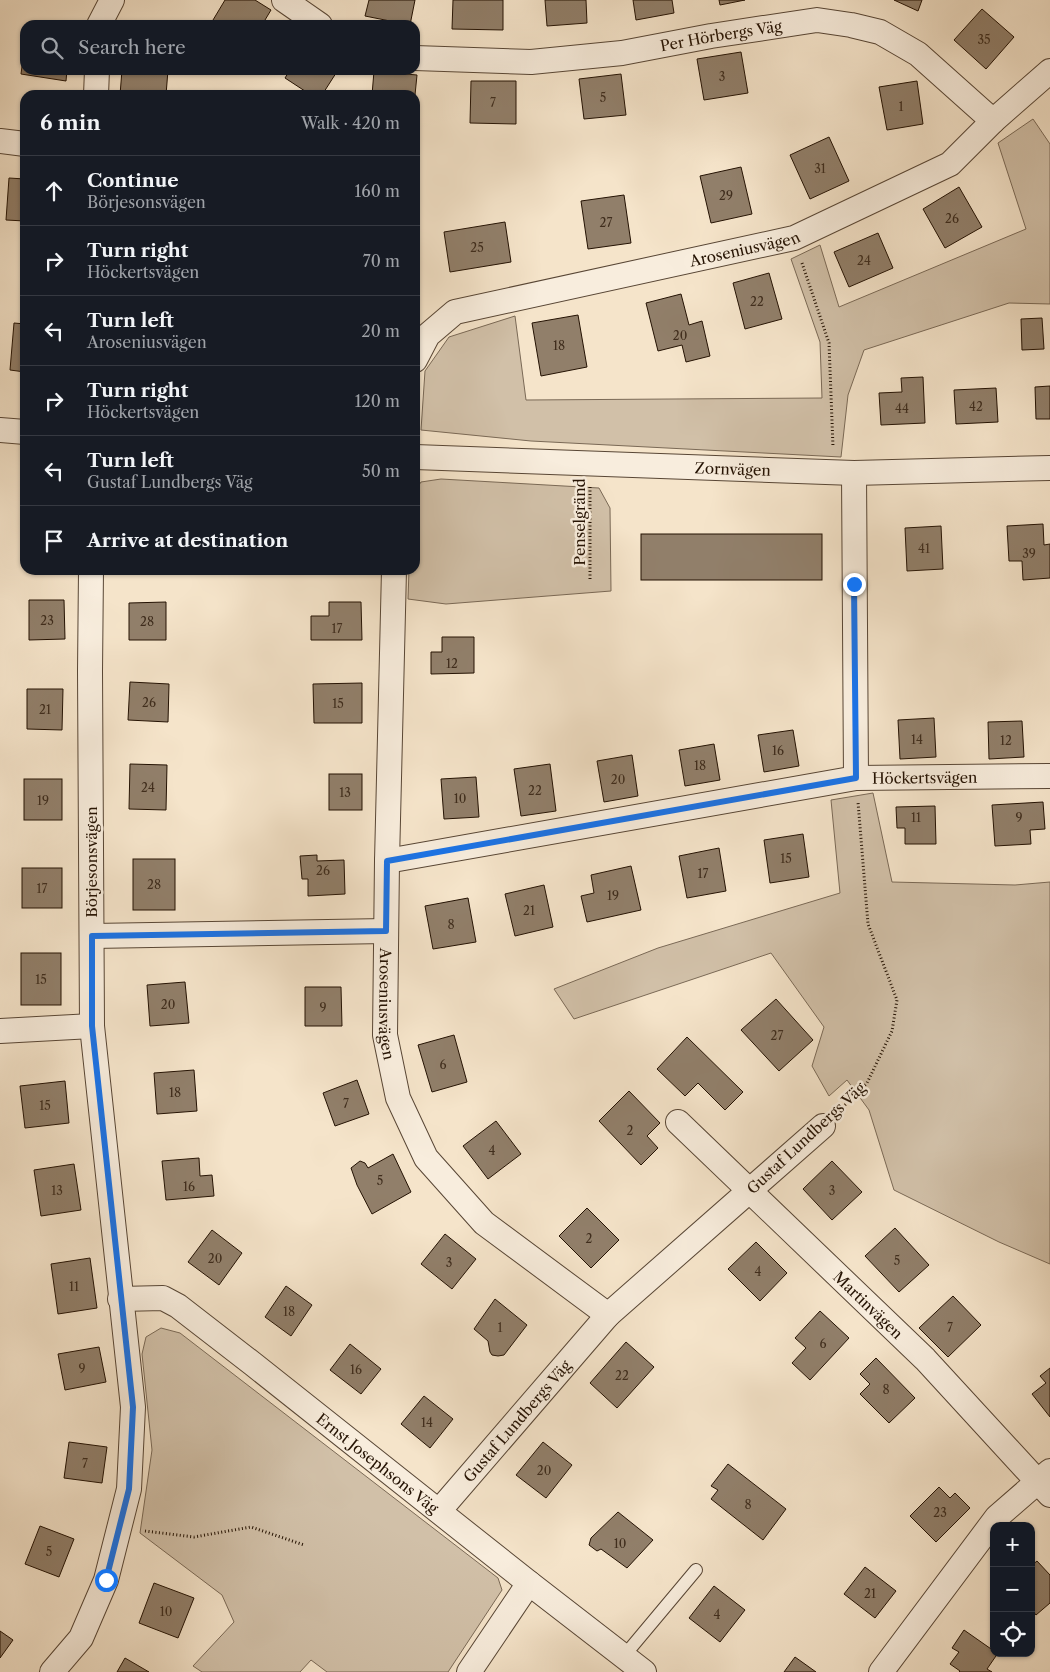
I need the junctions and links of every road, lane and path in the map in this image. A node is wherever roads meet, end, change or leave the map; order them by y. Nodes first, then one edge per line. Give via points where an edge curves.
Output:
1 (112, 0) edge
2 (284, 0) edge
3 (102, 20) edge
4 (313, 20) edge
5 (420, 58) edge
6 (1050, 71) edge
7 (97, 75) edge
8 (96, 90) edge
9 (993, 121) junction
10 (0, 141) edge
11 (20, 143) edge
12 (794, 238) junction
13 (420, 350) edge
14 (0, 430) edge
15 (20, 432) edge
16 (420, 457) edge
17 (590, 464) junction
18 (1050, 468) edge
19 (843, 472) junction
20 (92, 575) edge
21 (394, 575) edge
22 (590, 579) dead end
23 (1050, 776) edge
24 (856, 778) junction
25 (387, 861) junction
26 (386, 931) junction
27 (92, 936) junction
28 (92, 1026) junction
29 (0, 1031) edge
30 (678, 1122) dead end
31 (824, 1126) joint
32 (749, 1192) junction
33 (120, 1299) junction
34 (608, 1315) junction
35 (1046, 1482) edge
36 (439, 1511) junction
37 (120, 1528) junction
38 (304, 1545) dead end
39 (696, 1570) dead end
40 (529, 1583) junction
41 (624, 1656) junction
42 (52, 1672) edge
43 (469, 1672) edge
44 (644, 1672) edge
45 (881, 1672) edge

1 - 3 street
2 - 4 street
5 - 9 street, Per Hörbergs Väg via 531,62 622,53 817,20 880,32 918,54
6 - 9 street, Aroseniusvägen
7 - 8 street
9 - 12 street, Aroseniusvägen via 950,164
10 - 11 street
12 - 13 street, Aroseniusvägen via 455,312 428,334
12 - 19 path via 829,343
14 - 15 street
16 - 17 street, Zornvägen
17 - 19 street, Zornvägen
17 - 22 path, Penselgränd
18 - 19 street, Zornvägen
19 - 24 street
20 - 27 street, Börjesonsvägen
21 - 25 street, Aroseniusvägen
23 - 24 street, Höckertsvägen
24 - 25 street, Höckertsvägen
24 - 31 path, Gustaf Lundbergs Väg via 868,924 897,1000 892,1031 867,1083
25 - 26 street, Aroseniusvägen
26 - 27 street
26 - 34 street, Aroseniusvägen via 386,1035 398,1098 426,1158 484,1223
27 - 28 street, Börjesonsvägen
28 - 29 street
28 - 33 street, Börjesonsvägen
30 - 32 street, Martinvägen
31 - 32 street, Gustaf Lundbergs Väg
32 - 34 street, Gustaf Lundbergs Väg
32 - 35 street, Martinvägen via 925,1359
33 - 36 street, Ernst Josephsons Väg via 162,1298 178,1306
33 - 37 street, Börjesonsvägen via 133,1407 129,1489
34 - 36 street, Gustaf Lundbergs Väg
35 - 45 street via 997,1517
36 - 40 street, Ernst Josephsons Väg
37 - 38 path via 194,1538 251,1526
37 - 42 street, Börjesonsvägen via 106,1580 81,1638
39 - 41 lane
40 - 41 street, Ernst Josephsons Väg
40 - 43 street
41 - 44 street, Ernst Josephsons Väg

